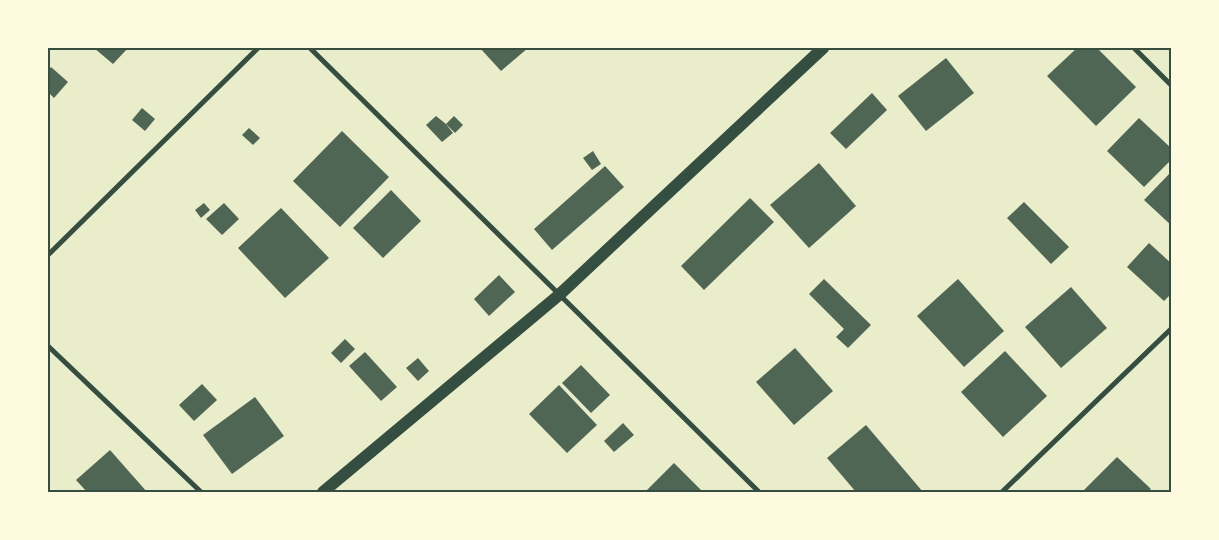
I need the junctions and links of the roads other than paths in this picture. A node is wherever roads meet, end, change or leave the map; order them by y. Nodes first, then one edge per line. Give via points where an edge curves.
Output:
1 (258, 48) edge
2 (310, 48) edge
3 (824, 48) edge
4 (1134, 48) edge
5 (1172, 86) edge
6 (48, 256) edge
7 (559, 295) junction
8 (1172, 328) edge
9 (48, 346) edge
10 (201, 492) edge
11 (323, 492) edge
12 (759, 492) edge
13 (1002, 492) edge

1 - 6 street
2 - 7 street
3 - 7 main road
4 - 5 street
7 - 11 main road
7 - 12 street
8 - 13 street
9 - 10 street

